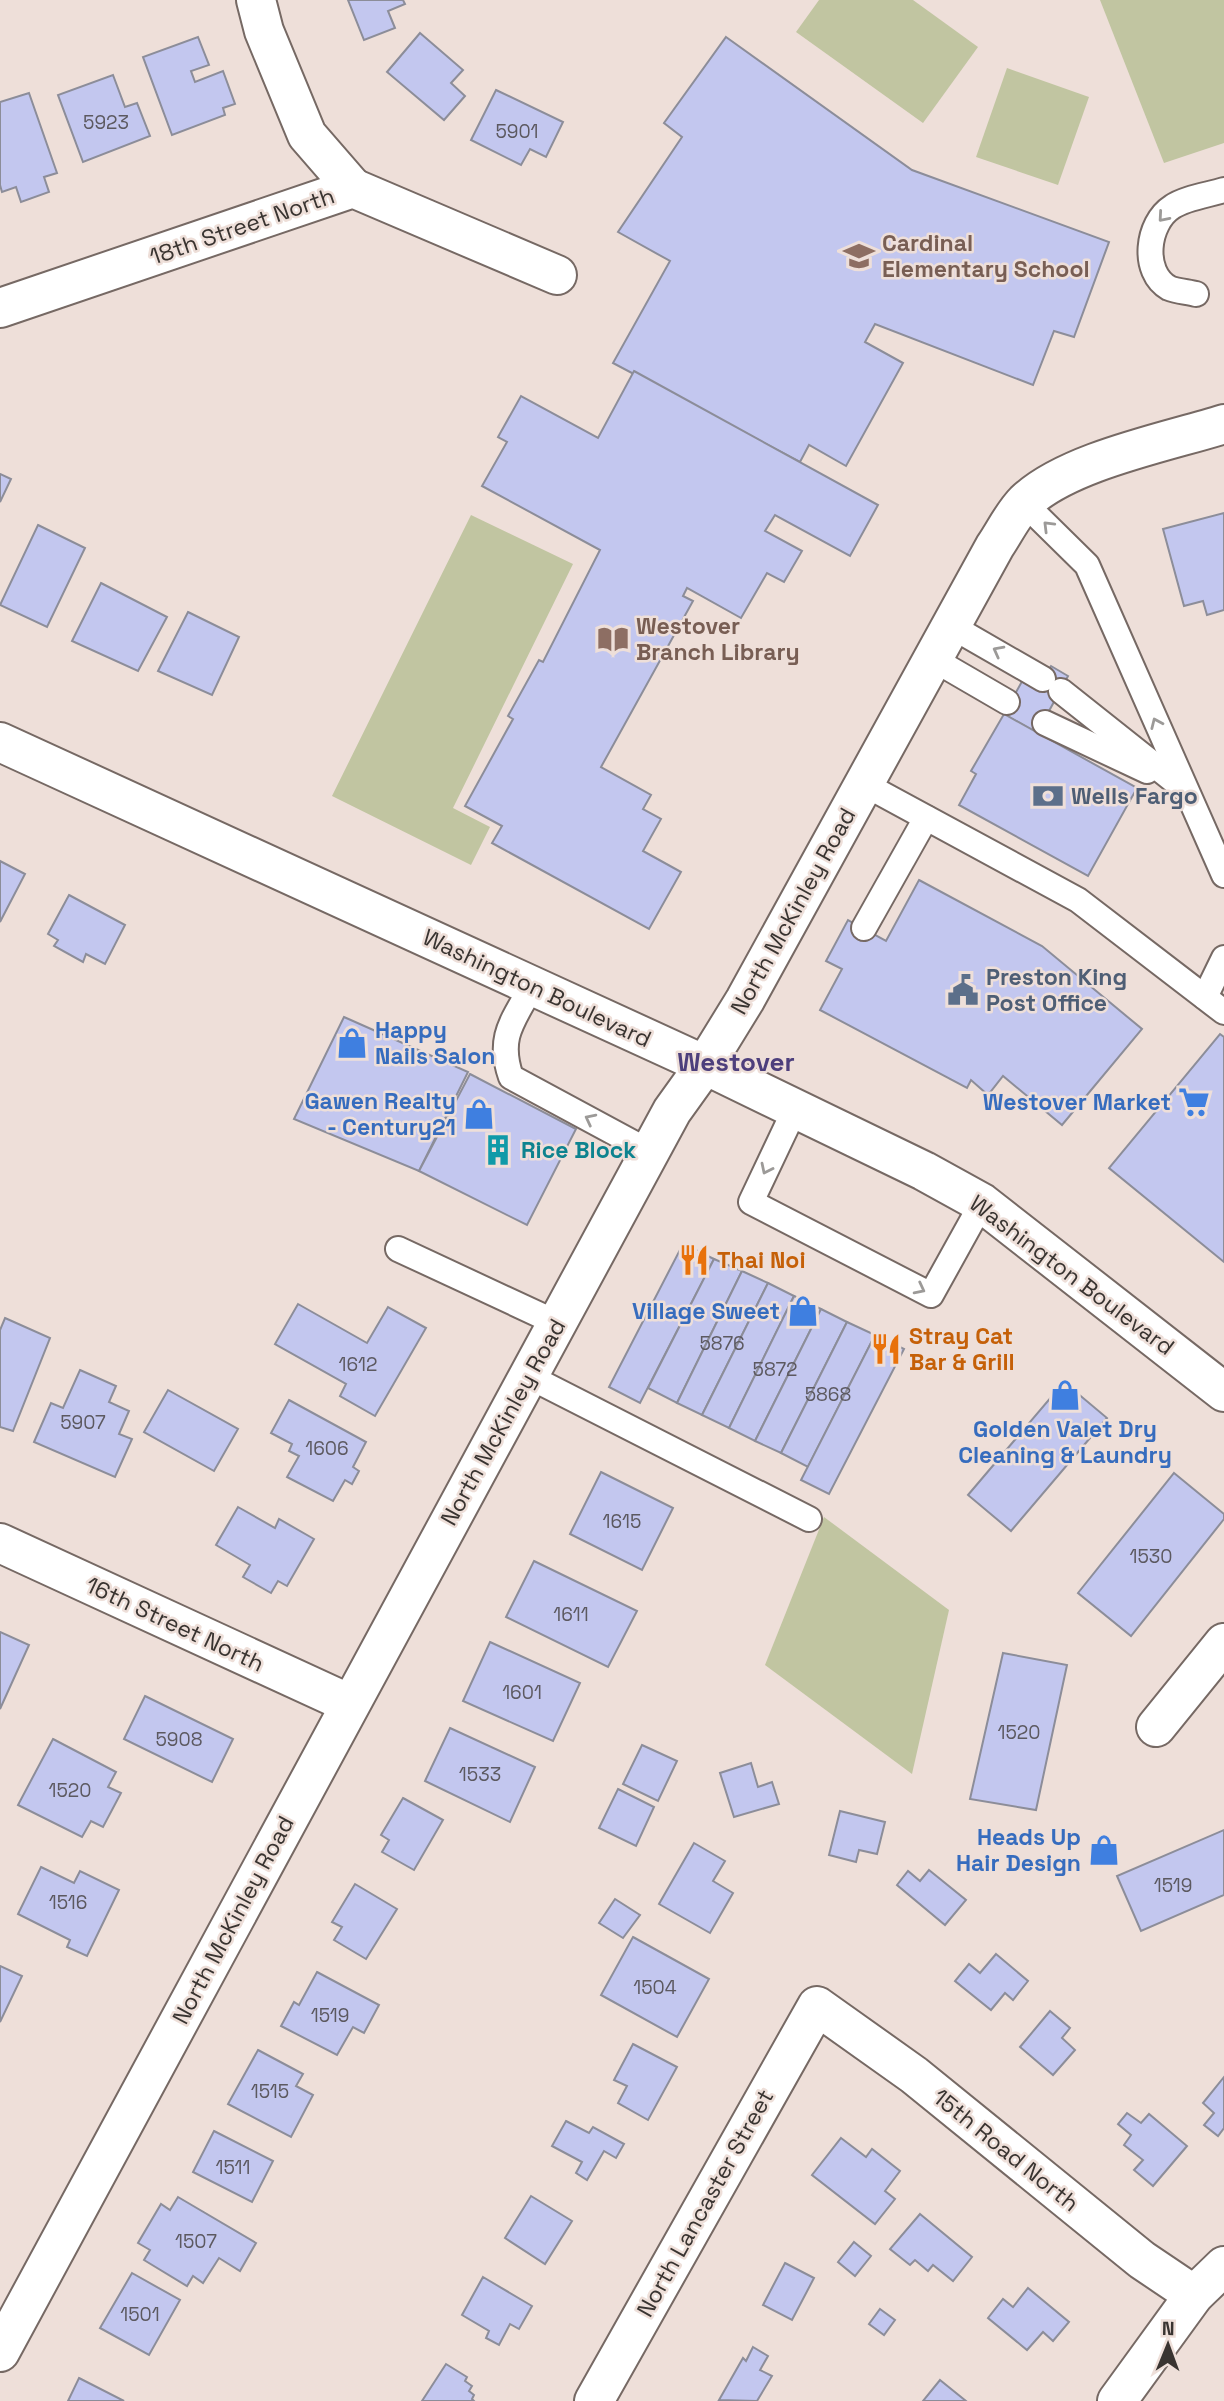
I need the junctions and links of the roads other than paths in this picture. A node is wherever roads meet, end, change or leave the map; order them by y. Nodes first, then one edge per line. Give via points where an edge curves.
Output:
1 (256, 0) edge
2 (353, 188) junction
3 (1224, 190) edge
4 (556, 275) dead end
5 (1196, 294) dead end
6 (0, 308) edge
7 (1224, 424) edge
8 (1024, 503) junction
9 (951, 626) junction
10 (933, 660) junction
11 (1007, 702) dead end
12 (1045, 723) dead end
13 (0, 742) edge
14 (864, 784) junction
15 (1185, 789) junction
16 (926, 818) junction
17 (1224, 875) edge
18 (864, 929) dead end
19 (1224, 958) edge
20 (532, 986) junction
21 (1214, 1005) edge
22 (705, 1065) junction
23 (796, 1107) junction
24 (650, 1152) junction
25 (982, 1203) junction
26 (398, 1249) dead end
27 (556, 1323) junction
28 (528, 1376) junction
29 (1224, 1392) edge
30 (809, 1519) dead end
31 (0, 1543) edge
32 (1224, 1643) edge
33 (350, 1704) junction
34 (1156, 1727) dead end
35 (817, 2006) joint
36 (1224, 2266) edge
37 (1195, 2295) junction
38 (0, 2352) edge
39 (594, 2401) edge
40 (1118, 2401) edge

1 - 2 street via 307,135
2 - 4 street, 18th Street North
2 - 6 street, 18th Street North
3 -> 5 lane via 1172,207 1156,224 1153,267 1168,287
7 - 8 street via 1130,452 1055,481
8 - 9 street, North McKinley Road
15 -> 8 lane via 1087,565
9 - 10 street, North McKinley Road
15 -> 9 lane via 1052,685
10 - 11 lane
10 - 14 street, North McKinley Road
12 - 15 lane
13 - 20 street, Washington Boulevard
14 - 16 lane
14 - 22 street, North McKinley Road
15 - 17 lane
16 - 18 lane
16 - 21 lane via 1078,900
19 - 21 lane
20 - 22 street, Washington Boulevard
24 -> 20 lane via 511,1077 504,1056 509,1028
22 - 23 street, Washington Boulevard
22 - 24 street, North McKinley Road
23 - 25 street, Washington Boulevard
23 -> 25 lane via 751,1202 931,1295
24 - 27 street, North McKinley Road
25 - 29 street, Washington Boulevard
26 - 27 lane
27 - 28 street, North McKinley Road
28 - 30 lane
28 - 33 street, North McKinley Road
31 - 33 street, 16th Street North
32 - 34 street
33 - 38 street, North McKinley Road
35 - 37 street, 15th Road North via 914,2075 1142,2260
35 - 39 street, North Lancaster Street
36 - 37 street
37 - 40 street

